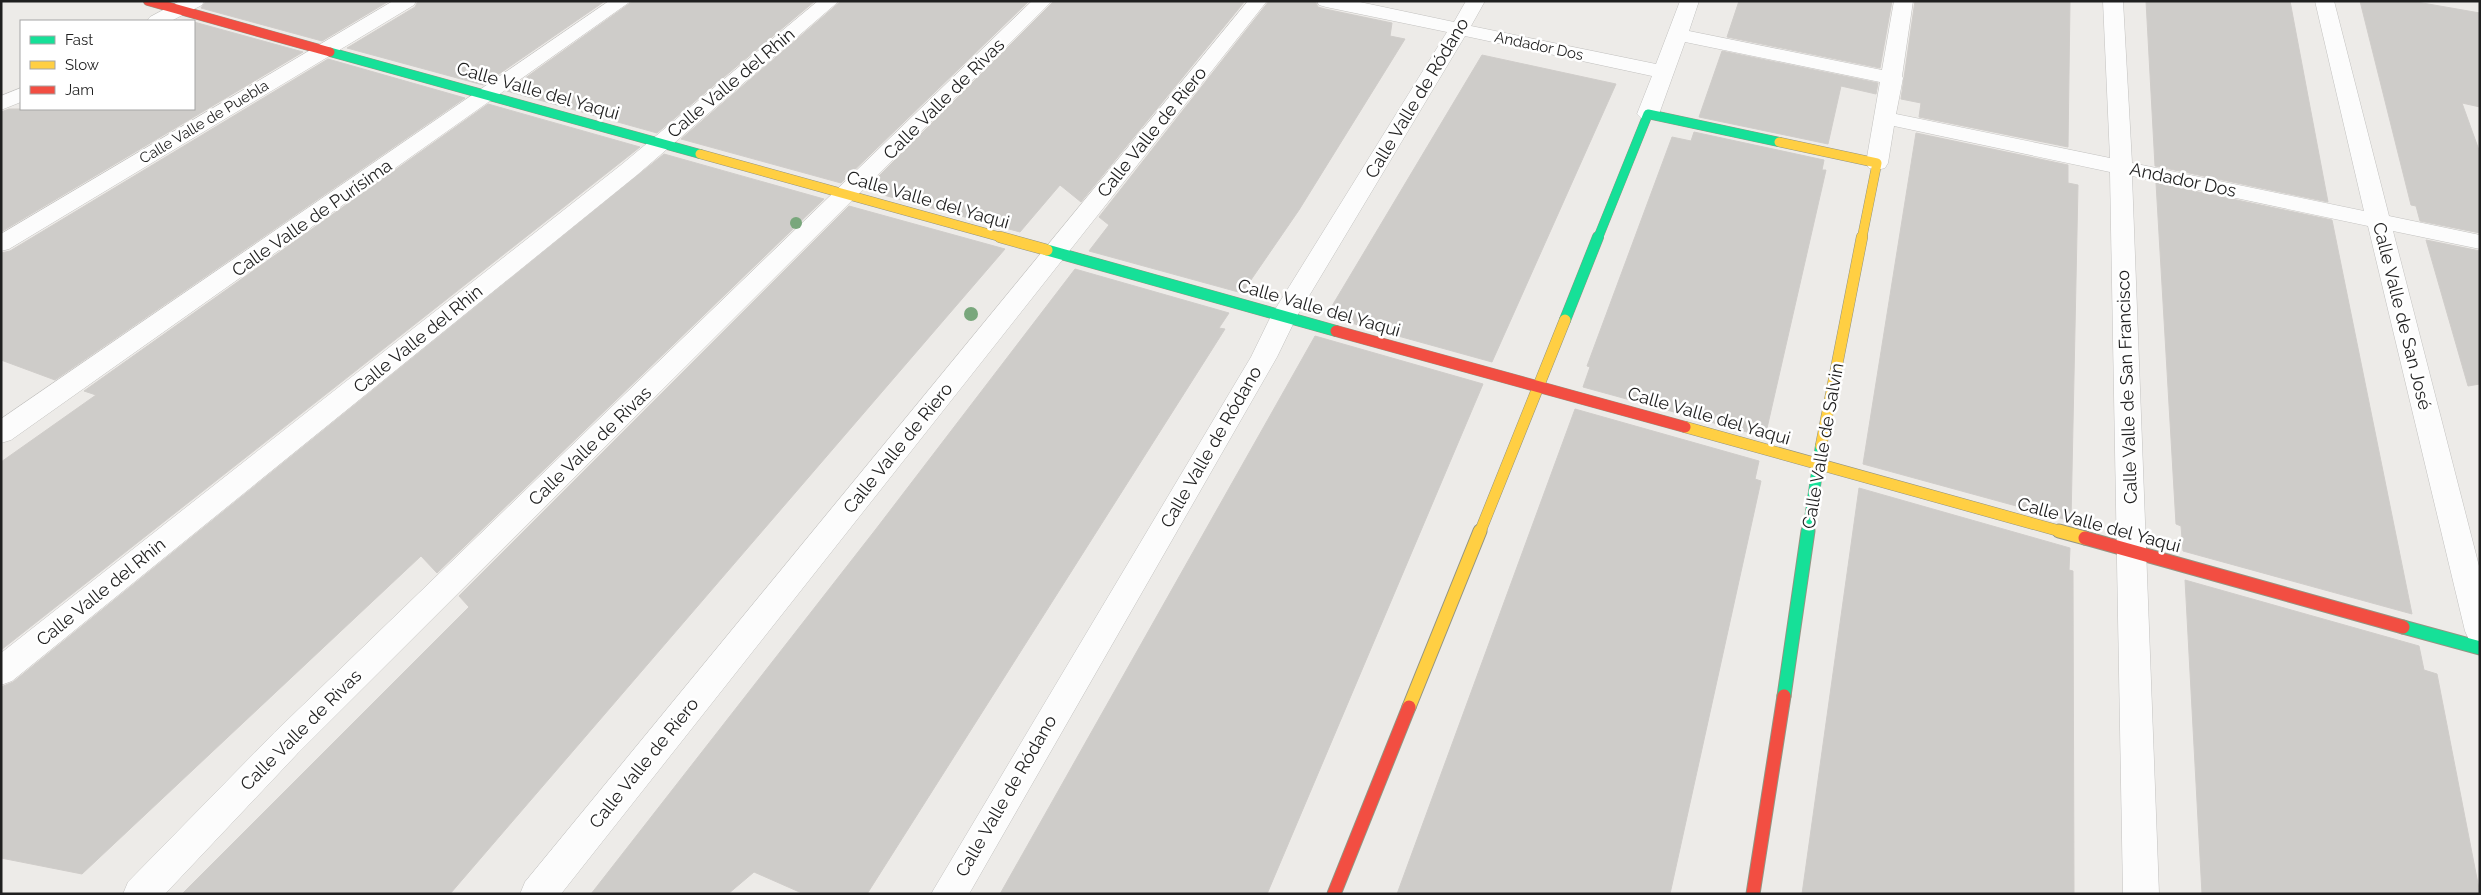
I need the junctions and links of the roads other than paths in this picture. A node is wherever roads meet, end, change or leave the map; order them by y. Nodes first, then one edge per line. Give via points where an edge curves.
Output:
1 (148, 1) edge
2 (407, 1) edge
3 (622, 1) edge
4 (830, 1) edge
5 (1043, 1) edge
6 (1258, 1) edge
7 (1326, 1) edge
8 (1476, 1) edge
9 (1690, 1) edge
10 (1904, 1) edge
11 (2113, 1) edge
12 (2324, 1) edge
13 (187, 6) edge
14 (159, 20) edge
15 (1459, 29) junction
16 (1678, 34) junction
17 (324, 50) junction
18 (1664, 72) junction
19 (1893, 78) junction
20 (20, 94) edge
21 (489, 96) junction
22 (1, 104) edge
23 (1648, 114) junction
24 (1886, 118) junction
25 (658, 143) junction
26 (1877, 163) junction
27 (2121, 167) junction
28 (847, 195) junction
29 (2378, 220) junction
30 (2480, 242) edge
31 (1, 244) edge
32 (1056, 253) junction
33 (1284, 316) junction
34 (1539, 387) junction
35 (5, 426) edge
36 (1817, 465) junction
37 (2132, 552) junction
38 (2480, 631) edge
39 (2480, 648) edge
40 (1, 672) edge
41 (141, 894) edge
42 (538, 894) edge
43 (949, 894) edge
44 (1334, 894) edge
45 (1753, 894) edge
46 (2141, 894) edge

1 - 13 street, Calle Valle del Yaqui
2 - 17 street, Calle Valle de Puebla
3 - 21 street, Calle Valle de Purísima
4 - 25 street, Calle Valle del Rhin
5 - 28 street, Calle Valle de Rivas
6 - 32 street, Calle Valle de Riero
7 - 15 street, Andador Dos
8 - 15 street, Calle Valle de Ródano
9 - 16 street
10 - 19 street, Calle Valle de Salvin
11 - 27 street, Calle Valle de San Francisco
12 - 29 street, Calle Valle de San José
13 - 14 street
13 - 17 street, Calle Valle del Yaqui
15 - 18 street, Andador Dos
15 - 33 street, Calle Valle de Ródano
16 - 18 street
16 - 19 street
17 - 21 street, Calle Valle del Yaqui
17 - 31 street, Calle Valle de Puebla
18 - 23 street
19 - 24 street, Calle Valle de Salvin
20 - 22 street
21 - 25 street, Calle Valle del Yaqui
21 - 35 street, Calle Valle de Purísima
23 - 26 street
23 - 34 street
24 - 26 street, Calle Valle de Salvin
24 - 27 street, Andador Dos
25 - 28 street, Calle Valle del Yaqui
25 - 40 street, Calle Valle del Rhin via 629,170
26 - 36 street, Calle Valle de Salvin
27 - 29 street, Andador Dos
27 - 37 street, Calle Valle de San Francisco
28 - 32 street, Calle Valle del Yaqui
28 - 41 street, Calle Valle de Rivas via 293,736
29 - 30 street, Andador Dos
29 - 38 street, Calle Valle de San José
32 - 33 street, Calle Valle del Yaqui
32 - 42 street, Calle Valle de Riero
33 - 34 street, Calle Valle del Yaqui
33 - 43 street, Calle Valle de Ródano via 1264,357
34 - 36 street, Calle Valle del Yaqui
34 - 44 street
36 - 37 street, Calle Valle del Yaqui
36 - 45 street, Calle Valle de Salvin
37 - 39 street, Calle Valle del Yaqui
37 - 46 street, Calle Valle de San Francisco

